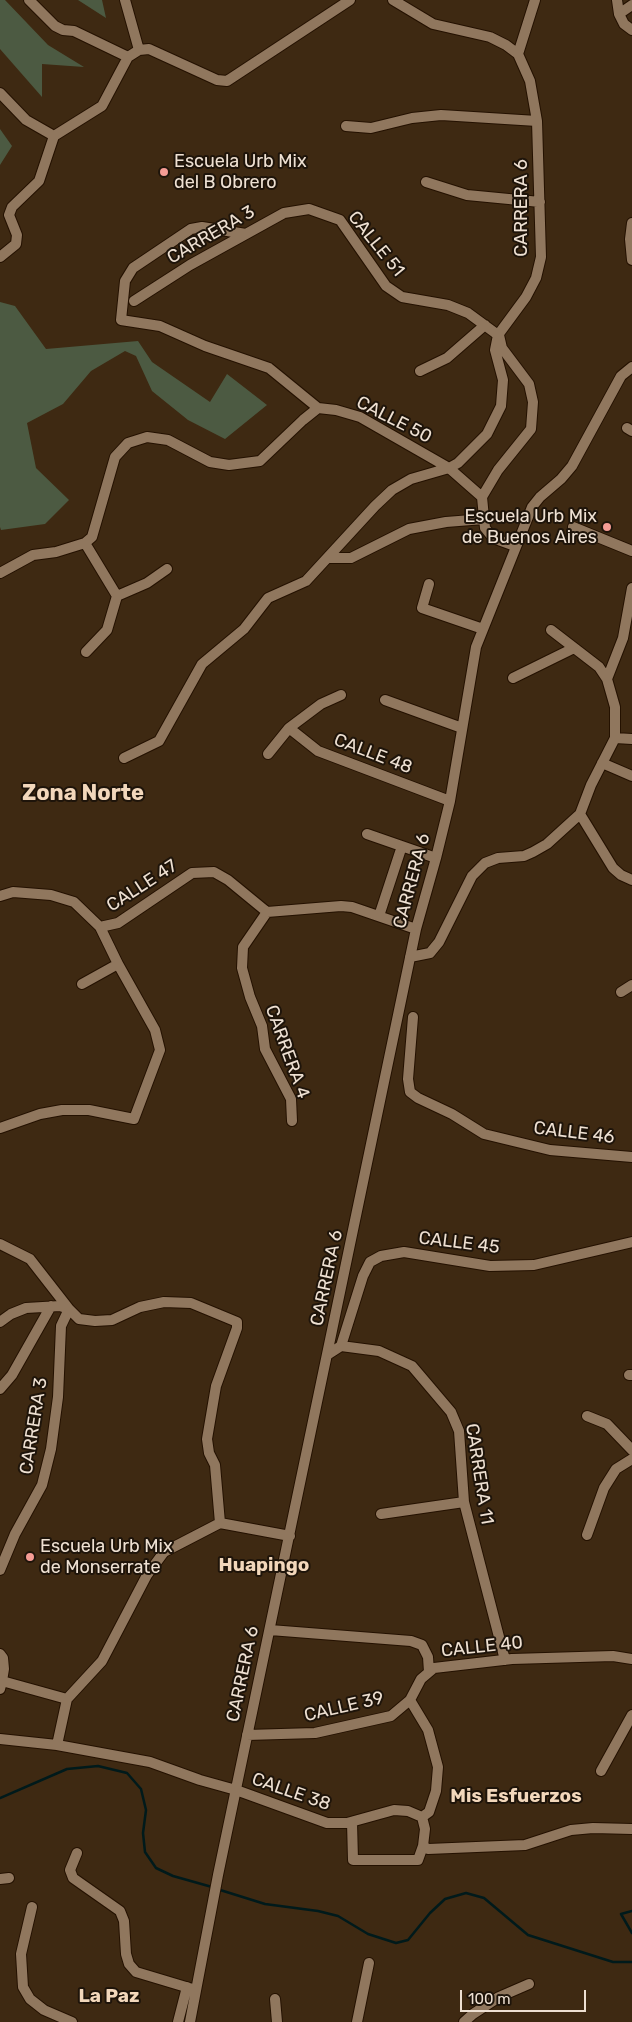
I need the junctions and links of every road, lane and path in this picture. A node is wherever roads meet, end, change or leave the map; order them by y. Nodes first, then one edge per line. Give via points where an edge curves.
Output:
1 (29, 0) edge
2 (125, 0) edge
3 (350, 0) edge
4 (393, 0) edge
5 (535, 0) edge
6 (617, 0) edge
7 (632, 6) edge
8 (619, 14) junction
9 (632, 30) edge
10 (139, 50) junction
11 (518, 54) junction
12 (128, 57) junction
13 (0, 93) edge
14 (537, 121) junction
15 (346, 126) dead end
16 (54, 136) junction
17 (426, 182) dead end
18 (540, 202) junction
19 (309, 209) joint
20 (4, 214) edge
21 (632, 223) edge
22 (246, 234) junction
23 (0, 257) edge
24 (632, 260) edge
25 (134, 301) dead end
26 (485, 326) junction
27 (498, 334) junction
28 (632, 367) edge
29 (420, 371) dead end
30 (318, 408) junction
31 (449, 468) junction
32 (482, 497) junction
33 (484, 519) junction
34 (573, 526) dead end
35 (85, 543) junction
36 (515, 546) junction
37 (632, 551) edge
38 (327, 558) junction
39 (167, 568) dead end
40 (0, 573) edge
41 (429, 584) dead end
42 (632, 588) edge
43 (117, 596) junction
44 (483, 629) junction
45 (551, 630) dead end
46 (574, 648) junction
47 (86, 652) dead end
48 (513, 678) dead end
49 (607, 679) junction
50 (341, 695) dead end
51 (385, 700) dead end
52 (289, 728) junction
53 (462, 728) junction
54 (616, 738) junction
55 (632, 739) edge
56 (268, 754) dead end
57 (124, 758) dead end
58 (602, 763) junction
59 (632, 776) edge
60 (450, 801) junction
61 (580, 814) junction
62 (367, 834) dead end
63 (400, 852) dead end
64 (436, 858) junction
65 (632, 880) edge
66 (0, 896) edge
67 (267, 912) junction
68 (379, 916) junction
69 (100, 927) junction
70 (416, 929) junction
71 (410, 958) junction
72 (118, 964) junction
73 (82, 984) dead end
74 (632, 985) edge
75 (621, 992) dead end
76 (413, 1017) dead end
77 (292, 1121) dead end
78 (0, 1128) edge
79 (632, 1156) edge
80 (632, 1242) edge
81 (0, 1244) edge
82 (52, 1306) junction
83 (69, 1310) junction
84 (0, 1322) edge
85 (340, 1346) junction
86 (327, 1355) junction
87 (0, 1389) edge
88 (586, 1416) dead end
89 (632, 1450) edge
90 (632, 1459) edge
91 (464, 1502) junction
92 (380, 1514) dead end
93 (220, 1523) junction
94 (587, 1535) dead end
95 (290, 1536) junction
96 (0, 1570) edge
97 (270, 1630) junction
98 (0, 1654) edge
99 (632, 1659) edge
100 (505, 1660) junction
101 (429, 1672) junction
102 (1, 1685) edge
103 (67, 1699) junction
104 (410, 1700) junction
105 (632, 1715) edge
106 (247, 1735) junction
107 (0, 1739) edge
108 (57, 1745) junction
109 (601, 1771) dead end
110 (236, 1790) junction
111 (422, 1817) junction
112 (352, 1822) junction
113 (632, 1829) edge
114 (423, 1846) junction
115 (77, 1853) dead end
116 (32, 1907) dead end
117 (369, 1963) dead end
118 (529, 1984) dead end
119 (191, 1989) junction
120 (275, 1999) dead end
121 (72, 2022) edge
122 (178, 2022) edge
123 (190, 2022) edge
124 (277, 2022) edge
125 (357, 2022) edge
126 (464, 2022) edge

1 - 12 street via 55,26 74,31
2 - 10 street
3 - 10 street via 227,81 217,80 149,49
4 - 11 street via 433,24 490,37
5 - 11 street
6 - 8 street
7 - 8 street
8 - 9 street
10 - 12 street
11 - 14 street, CARRERA 6 via 530,82
12 - 16 street via 102,106
13 - 16 street via 26,120
14 - 15 street via 440,115 371,128
14 - 18 street, CARRERA 6
16 - 20 street via 40,180
17 - 18 street via 466,195
18 - 27 street, CARRERA 6 via 541,257 536,278
19 - 22 street, CARRERA 3 via 284,213
19 - 26 street, CALLE 51 via 340,220 386,286 402,297 448,305 468,313
20 - 23 street via 17,235 16,244
21 - 24 street
22 - 25 street, CARRERA 3
22 - 30 street, CALLE 50 via 202,227 191,229 133,268 125,281 121,320 160,326 269,368
26 - 27 street, CALLE 51
26 - 29 street via 447,358
27 - 31 street via 495,350 503,380 501,406 487,434 473,450
27 - 32 street via 502,348 529,384 533,402 531,429 498,470
28 - 36 street, CARRERA 6 via 621,376 572,466 532,507
30 - 31 street, CALLE 50 via 360,417
30 - 35 street via 260,461 229,465 210,462 168,440 147,437 128,443 114,457 92,537
31 - 32 street, CALLE 50
31 - 38 street via 411,479 392,490
32 - 33 street
33 - 36 street via 485,528 493,538
33 - 38 street via 409,529 351,558
34 - 37 street
35 - 40 street via 33,555
35 - 43 street
36 - 44 street, CARRERA 6
38 - 57 street via 306,581 268,598 244,629 202,664 160,741
39 - 43 street via 147,583
41 - 44 street via 422,608
42 - 49 street via 623,638
43 - 47 street via 107,630
44 - 53 street, CARRERA 6 via 476,647
45 - 46 street
46 - 48 street
46 - 49 street via 599,667
49 - 54 street via 615,707
50 - 52 street via 320,704
51 - 53 street
52 - 56 street
52 - 60 street, CALLE 48 via 318,750
53 - 60 street, CARRERA 6
54 - 55 street
54 - 58 street
58 - 59 street
58 - 61 street
60 - 64 street, CARRERA 6
61 - 65 street via 613,868
61 - 71 street via 547,844 533,852 486,863 472,876 439,942 430,953
62 - 64 street
63 - 68 street
64 - 70 street, CARRERA 6
66 - 69 street, CALLE 47 via 13,892 51,895 74,902
67 - 68 street via 341,906
67 - 69 street, CALLE 47 via 214,872 192,873 118,923
67 - 77 street, CARRERA 4 via 243,947 242,968 262,1026 265,1049 291,1099
68 - 70 street
69 - 72 street
70 - 71 street, CARRERA 6
71 - 86 street, CARRERA 6
72 - 73 street
72 - 78 street via 155,1030 160,1050 134,1119 89,1110 62,1110
74 - 75 street
76 - 79 street, CALLE 46 via 408,1079 410,1092 484,1134 550,1150
80 - 85 street, CALLE 45 via 534,1265 490,1266 404,1252 381,1256 370,1262 363,1276
81 - 83 street via 30,1259
82 - 83 street
82 - 84 street via 26,1308
82 - 87 street via 12,1375
83 - 93 street via 79,1319 95,1321 112,1320 140,1307 164,1302 192,1303 237,1322 216,1386 207,1439 215,1464
83 - 96 street, CARRERA 3 via 61,1326 57,1405 42,1485
85 - 86 street
85 - 91 street, CARRERA 11 via 379,1351 412,1366 451,1412 459,1431
86 - 95 street, CARRERA 6
88 - 89 street via 607,1424
90 - 94 street via 616,1469 604,1488
91 - 92 street
91 - 100 street, CARRERA 11
93 - 95 street
93 - 103 street via 164,1552 147,1575 102,1661
95 - 97 street, CARRERA 6
97 - 101 street, CALLE 40 via 411,1641 422,1645 428,1657
97 - 106 street, CARRERA 6
98 - 102 street via 4,1669
99 - 100 street, CALLE 40 via 613,1656
100 - 101 street, CALLE 40 via 434,1668
101 - 104 street, CALLE 39 via 421,1679
102 - 103 street
103 - 108 street
104 - 106 street, CALLE 39 via 391,1716 315,1733
104 - 111 street via 428,1730 438,1767 436,1791 429,1812
105 - 109 street
106 - 110 street, CARRERA 6
107 - 108 street, CALLE 38
108 - 110 street, CALLE 38 via 150,1762
110 - 112 street, CALLE 38 via 327,1824
110 - 119 street, CARRERA 6
111 - 112 street, CALLE 38 via 394,1810
111 - 114 street via 425,1829
112 - 114 street via 352,1860 418,1860
113 - 114 street via 571,1830 525,1845 428,1849
115 - 119 street via 70,1870 73,1878 120,1911 129,1964 136,1972
116 - 121 street via 21,1954 23,1987 30,1999 44,2010
117 - 125 street
118 - 126 street via 499,1997
119 - 122 street
119 - 123 street, CARRERA 6
120 - 124 street

